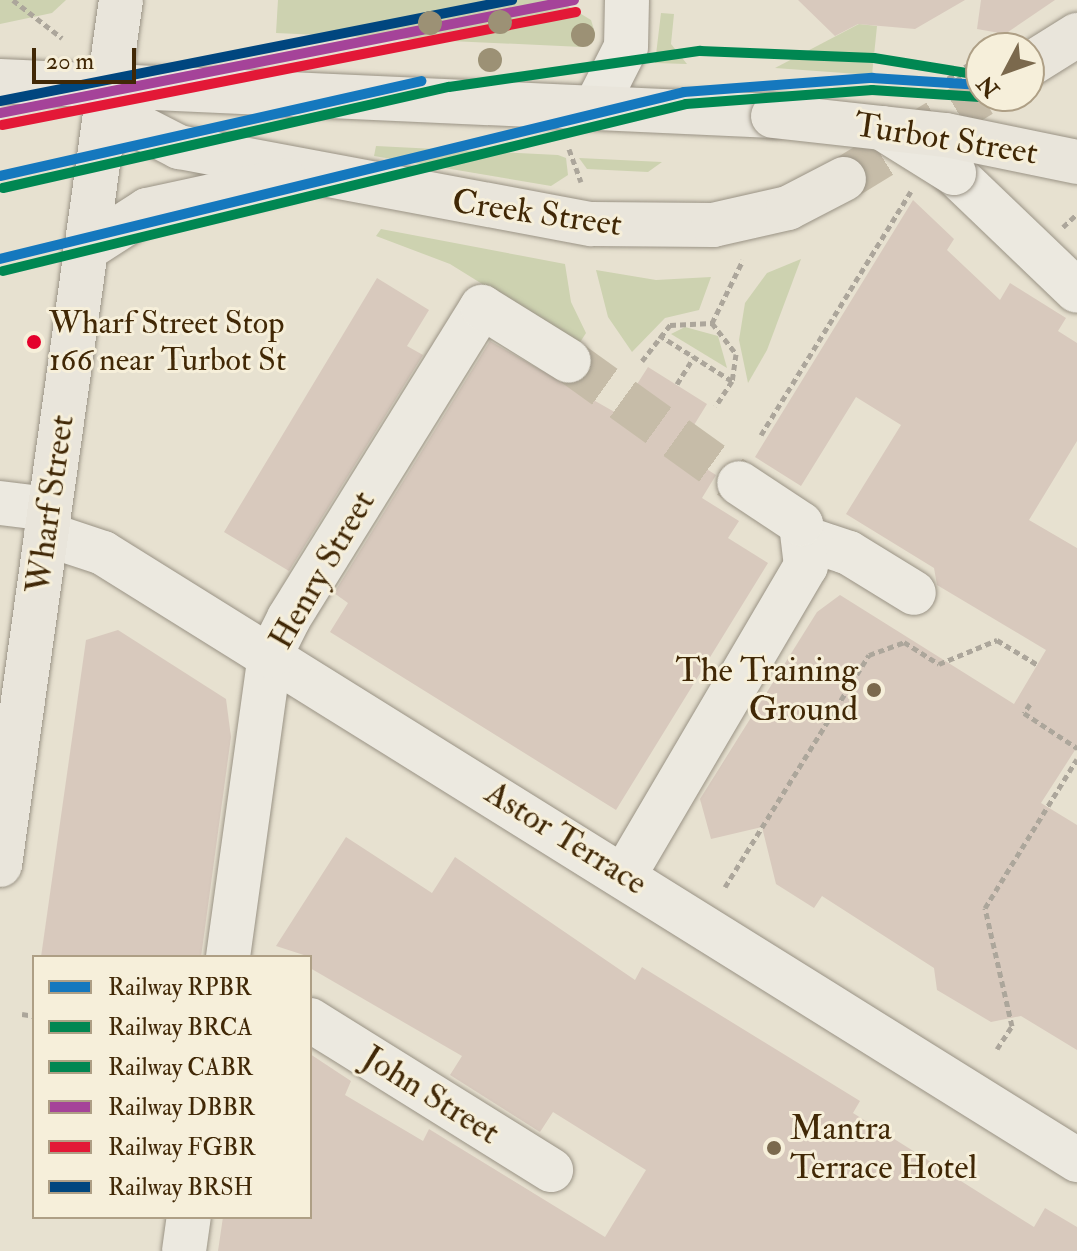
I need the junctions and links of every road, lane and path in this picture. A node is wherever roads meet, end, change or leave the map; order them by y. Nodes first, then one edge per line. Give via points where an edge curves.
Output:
1 (13, 0) edge
2 (121, 0) edge
3 (620, 8) edge
4 (1077, 35) edge
5 (62, 38) dead end
6 (1045, 55) edge
7 (965, 67) edge
8 (965, 75) edge
9 (0, 81) edge
10 (940, 84) dead end
11 (948, 86) dead end
12 (108, 87) junction
13 (595, 108) junction
14 (871, 125) junction
15 (569, 149) dead end
16 (1077, 162) edge
17 (934, 178) junction
18 (844, 179) tunnel mouth
19 (333, 180) junction
20 (587, 197) dead end
21 (85, 250) junction
22 (743, 260) dead end
23 (1077, 291) edge
24 (712, 323) junction
25 (659, 335) junction
26 (694, 357) junction
27 (569, 361) tunnel mouth
28 (642, 361) dead end
29 (732, 381) junction
30 (677, 384) dead end
31 (716, 406) dead end
32 (761, 435) dead end
33 (739, 483) tunnel mouth
34 (0, 503) edge
35 (47, 522) junction
36 (807, 539) junction
37 (914, 593) dead end
38 (270, 656) junction
39 (1038, 665) dead end
40 (1030, 704) dead end
41 (1077, 748) edge
42 (1077, 759) edge
43 (0, 865) edge
44 (625, 874) junction
45 (725, 887) dead end
46 (228, 955) edge
47 (22, 1014) dead end
48 (32, 1016) edge
49 (312, 1021) edge
50 (997, 1049) dead end
51 (1077, 1160) edge
52 (551, 1170) dead end
53 (189, 1219) edge
54 (184, 1251) edge

1 - 5 path
2 - 12 main road, Wharf Street
3 - 13 street
4 - 6 main road
7 - 10 path
8 - 11 path
9 - 12 main road, Turbot Street
12 - 13 main road, Turbot Street
12 - 19 main road, Creek Street via 134,124 165,142
12 - 21 main road, Wharf Street
13 - 14 main road, Turbot Street, bridge
14 - 16 main road, Turbot Street, bridge
14 - 17 street, bridge via 914,142
15 - 20 path
17 - 23 street
17 - 32 path
18 - 19 main road, Creek Street via 788,208 672,228 592,224
19 - 21 main road via 267,182 156,207
21 - 35 main road, Wharf Street
22 - 24 path
24 - 25 path via 683,319
24 - 29 path via 736,354
25 - 26 path
25 - 28 path
26 - 29 path
26 - 30 path
27 - 38 street, Henry Street via 482,307
29 - 31 path
33 - 36 street via 794,517
34 - 35 street, Astor Terrace
35 - 38 street, Astor Terrace
35 - 43 main road, Wharf Street
36 - 37 street via 849,553
36 - 44 street via 794,596
38 - 44 street, Astor Terrace
38 - 46 street, Henry Street
39 - 45 path via 997,640 939,664 904,642 869,655
40 - 41 path via 1024,713
42 - 50 path via 985,908 1012,1026
44 - 51 street, Astor Terrace
47 - 48 path
49 - 52 street, John Street
53 - 54 street

